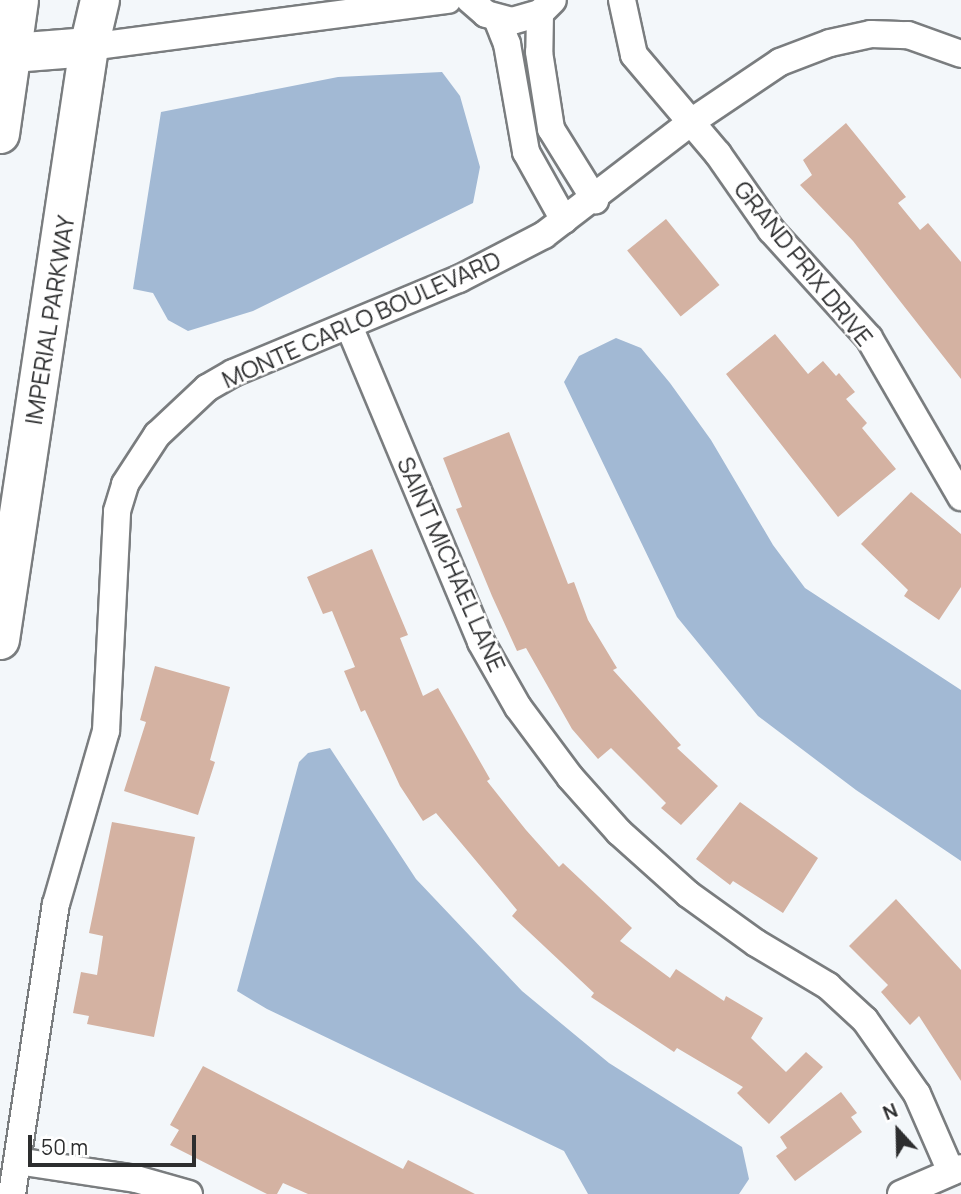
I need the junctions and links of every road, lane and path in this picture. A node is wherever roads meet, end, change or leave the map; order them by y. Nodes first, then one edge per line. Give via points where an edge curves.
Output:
1 (0, 0) edge
2 (19, 0) edge
3 (39, 0) edge
4 (100, 0) edge
5 (448, 0) edge
6 (470, 0) edge
7 (622, 0) edge
8 (546, 6) edge
9 (497, 19) junction
10 (89, 47) junction
11 (7, 53) edge
12 (961, 54) edge
13 (691, 122) junction
14 (0, 134) edge
15 (595, 201) junction
16 (564, 220) junction
17 (349, 326) junction
18 (961, 497) edge
19 (0, 640) edge
20 (17, 1161) junction
21 (956, 1170) edge
22 (12, 1194) edge
23 (189, 1194) edge
24 (901, 1194) edge

1 - 2 main road
2 - 3 main road
2 - 11 main road
4 - 10 main road, IMPERIAL PARKWAY
5 - 10 street
6 - 9 street
7 - 13 street, GRAND PRIX DRIVE via 634,55
8 - 9 street via 519,20
8 - 15 street via 539,52 551,129
9 - 16 street via 507,44 526,152
10 - 11 main road
10 - 19 main road, IMPERIAL PARKWAY
11 - 14 main road
12 - 13 street, MONTE CARLO BOULEVARD via 908,35 871,34 830,43 780,62
13 - 15 street, MONTE CARLO BOULEVARD
13 - 18 street, GRAND PRIX DRIVE via 771,230 869,338
15 - 16 street, MONTE CARLO BOULEVARD
16 - 17 street, MONTE CARLO BOULEVARD via 460,279
17 - 20 street, MONTE CARLO BOULEVARD via 207,388 157,435 125,484 112,536 112,678 106,731 56,904
17 - 21 street, SAINT MICHAEL LANE via 481,642 518,707 570,777 628,841 688,894 756,943 828,986 865,1020 917,1094
20 - 22 street, MONTE CARLO BOULEVARD
20 - 23 street via 136,1180
21 - 24 street

